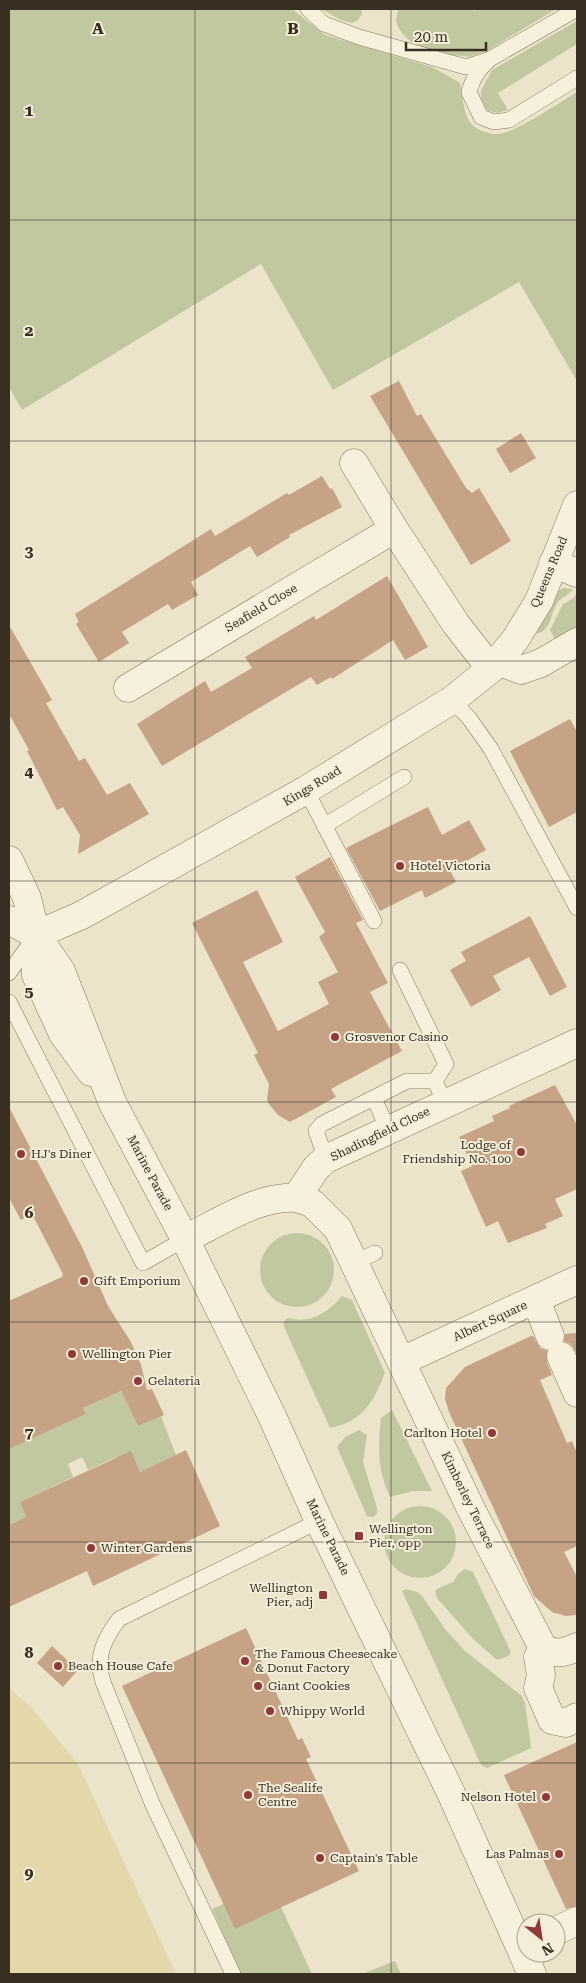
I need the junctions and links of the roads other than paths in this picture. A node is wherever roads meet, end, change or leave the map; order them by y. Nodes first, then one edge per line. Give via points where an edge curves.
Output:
1 (308, 9) edge
2 (577, 9) edge
3 (490, 60) junction
4 (577, 78) edge
5 (354, 463) dead end
6 (577, 505) edge
7 (394, 529) junction
8 (565, 568) edge
9 (577, 642) edge
10 (494, 665) junction
11 (128, 688) dead end
12 (452, 700) junction
13 (404, 777) dead end
14 (306, 790) junction
15 (324, 826) junction
16 (9, 860) edge
17 (577, 908) edge
18 (9, 920) edge
19 (374, 921) dead end
20 (36, 935) junction
21 (400, 970) dead end
22 (9, 973) edge
23 (9, 1002) edge
24 (577, 1043) edge
25 (440, 1092) junction
26 (374, 1098) junction
27 (388, 1130) junction
28 (326, 1159) junction
29 (296, 1198) junction
30 (184, 1239) junction
31 (577, 1280) edge
32 (536, 1300) junction
33 (402, 1361) junction
34 (577, 1393) edge
35 (319, 1521) junction
36 (577, 1647) edge
37 (543, 1648) junction
38 (577, 1717) edge
39 (516, 1931) edge
40 (233, 1974) edge

1 - 3 lane via 324,24 446,63 466,67
2 - 3 lane
3 - 4 lane via 472,80 469,92 481,117 494,122 509,120
5 - 7 street
6 - 8 street, Queens Road
7 - 10 street via 456,624
7 - 11 street, Seafield Close
8 - 10 street, Queens Road
9 - 10 street via 541,663 521,670
10 - 12 street, Kings Road
12 - 14 street, Kings Road
12 - 17 lane via 491,749
13 - 15 lane
14 - 15 lane
14 - 20 street, Kings Road via 82,915
15 - 19 lane
16 - 20 street via 27,898
18 - 20 street
20 - 22 lane
20 - 30 street, Marine Parade via 61,971 113,1104
21 - 25 lane via 446,1064
23 - 30 lane via 143,1263
24 - 25 street, Shadingfield Close
25 - 26 lane via 407,1081
25 - 27 street, Shadingfield Close
26 - 27 lane
26 - 28 lane via 322,1124 316,1131
27 - 28 street, Shadingfield Close
28 - 29 street, Shadingfield Close
29 - 30 street via 264,1201
29 - 33 street, Kimberley Terrace via 312,1203 325,1214 365,1258
30 - 35 street, Marine Parade via 272,1416
31 - 32 street, Albert Square
32 - 33 street, Albert Square
32 - 34 street
33 - 37 street, Kimberley Terrace via 471,1509
35 - 39 street, Marine Parade
35 - 40 lane via 119,1618 101,1651 98,1668 152,1803
36 - 37 street via 553,1654
37 - 38 street via 538,1657 541,1675 538,1688 552,1720 566,1723

